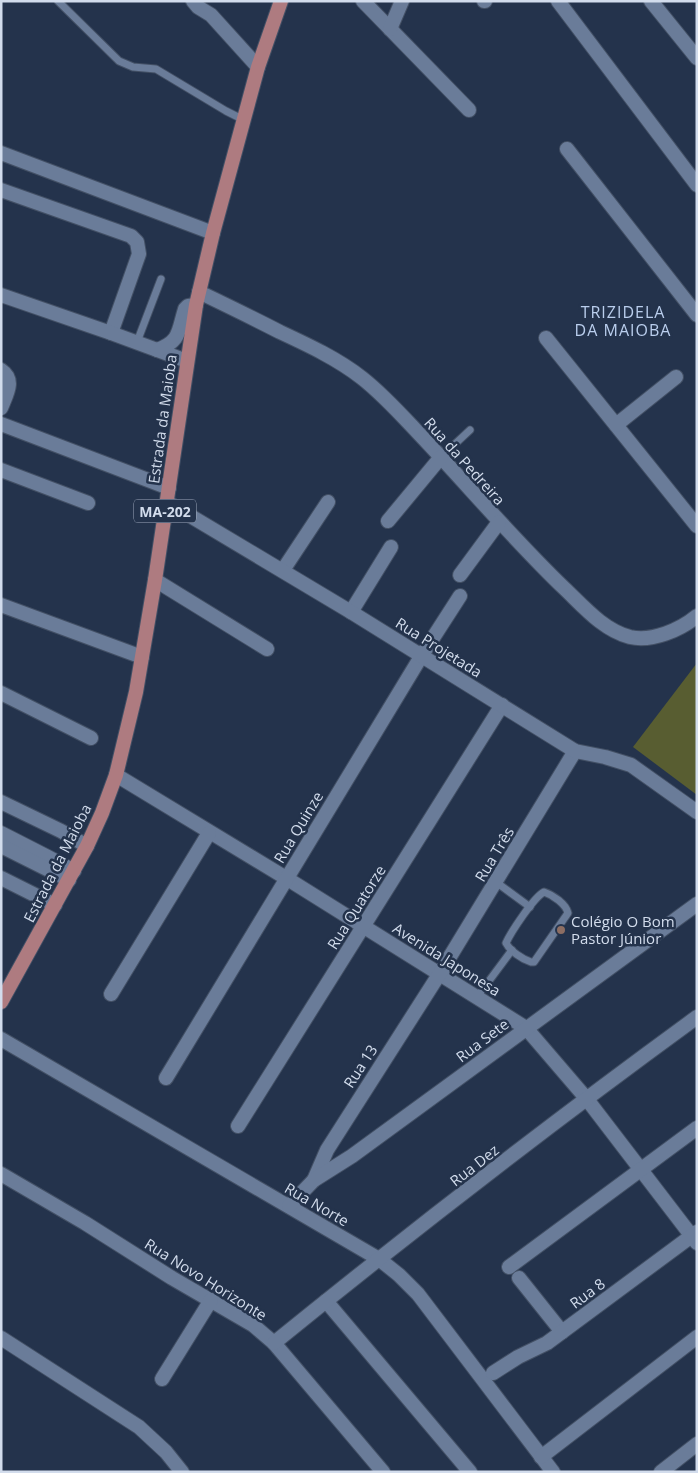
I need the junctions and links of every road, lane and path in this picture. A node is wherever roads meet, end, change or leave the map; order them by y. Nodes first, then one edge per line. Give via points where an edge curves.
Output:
1 (58, 1) edge
2 (193, 1) edge
3 (206, 1) edge
4 (281, 1) edge
5 (363, 1) edge
6 (402, 1) edge
7 (558, 1) edge
8 (651, 1) edge
9 (211, 15) junction
10 (390, 29) junction
11 (697, 58) edge
12 (258, 67) junction
13 (469, 110) dead end
14 (244, 120) junction
15 (567, 149) dead end
16 (1, 153) edge
17 (697, 185) edge
18 (1, 190) edge
19 (213, 233) junction
20 (161, 279) dead end
21 (1, 295) edge
22 (197, 298) junction
23 (697, 315) edge
24 (111, 333) junction
25 (546, 338) dead end
26 (137, 342) junction
27 (157, 350) junction
28 (187, 361) junction
29 (1, 370) edge
30 (676, 377) dead end
31 (1, 408) edge
32 (1, 424) edge
33 (616, 425) junction
34 (470, 430) dead end
35 (440, 457) junction
36 (1, 470) edge
37 (168, 495) junction
38 (328, 502) dead end
39 (88, 503) dead end
40 (388, 521) dead end
41 (499, 522) junction
42 (697, 526) edge
43 (391, 547) dead end
44 (283, 570) junction
45 (460, 575) dead end
46 (155, 580) junction
47 (460, 596) dead end
48 (1, 605) edge
49 (351, 612) junction
50 (697, 616) edge
51 (267, 649) dead end
52 (422, 655) junction
53 (142, 656) junction
54 (1, 693) edge
55 (502, 705) junction
56 (91, 738) dead end
57 (575, 751) junction
58 (116, 775) junction
59 (1, 802) edge
60 (697, 812) edge
61 (209, 832) junction
62 (1, 833) edge
63 (1, 846) edge
64 (87, 846) junction
65 (72, 876) junction
66 (1, 878) edge
67 (286, 878) junction
68 (496, 882) junction
69 (697, 904) edge
70 (55, 905) junction
71 (530, 907) junction
72 (363, 927) junction
73 (512, 950) junction
74 (440, 973) junction
75 (111, 994) dead end
76 (477, 996) junction
77 (1, 1002) edge
78 (697, 1018) edge
79 (526, 1028) junction
80 (1, 1038) edge
81 (166, 1078) dead end
82 (586, 1098) junction
83 (238, 1126) dead end
84 (697, 1128) edge
85 (641, 1169) junction
86 (1, 1174) edge
87 (314, 1180) junction
88 (289, 1206) junction
89 (695, 1237) edge
90 (379, 1260) junction
91 (509, 1267) dead end
92 (519, 1278) dead end
93 (211, 1300) junction
94 (326, 1301) junction
95 (562, 1332) junction
96 (697, 1337) edge
97 (1, 1338) edge
98 (274, 1343) junction
99 (493, 1374) dead end
100 (162, 1379) dead end
101 (697, 1444) edge
102 (541, 1456) junction
103 (182, 1472) edge
104 (383, 1472) edge
105 (470, 1472) edge
106 (553, 1472) edge
107 (661, 1472) edge

1 - 14 lane via 119,61 133,68 156,69
2 - 9 street
3 - 9 street
4 - 12 main road, Estrada da Maioba / MA-202
5 - 10 street
6 - 10 street
7 - 17 street
8 - 11 street
9 - 12 street
10 - 13 street
12 - 14 main road, Estrada da Maioba / MA-202
14 - 19 main road, Estrada da Maioba / MA-202
15 - 23 street
16 - 19 street
18 - 24 street via 131,236 137,242 139,254
19 - 22 main road, Estrada da Maioba / MA-202
20 - 26 lane
21 - 24 street
22 - 27 street via 185,309 174,341
22 - 28 main road, Estrada da Maioba / MA-202
22 - 35 street, Rua da Pedreira via 318,350 361,377
24 - 26 street
25 - 33 street
26 - 27 street
27 - 28 street
28 - 37 main road, Estrada da Maioba / MA-202
29 - 31 street via 8,376 10,384
30 - 33 street
32 - 37 street, Rua Projetada
33 - 42 street
34 - 35 lane
35 - 40 street
35 - 41 street, Rua da Pedreira
36 - 39 street
37 - 44 street, Rua Projetada
37 - 46 main road, Estrada da Maioba / MA-202
38 - 44 street
41 - 45 street
41 - 50 street, Rua da Pedreira via 597,620 614,630 631,637 665,634 688,624
43 - 49 street
44 - 49 street, Rua Projetada
46 - 51 street
46 - 53 main road, Estrada da Maioba / MA-202
47 - 52 street, Rua Quinze
48 - 53 street
49 - 52 street, Rua Projetada
52 - 55 street, Rua Projetada
52 - 67 street, Rua Quinze
53 - 58 main road, Estrada da Maioba / MA-202
54 - 56 street
55 - 57 street, Rua Projetada
55 - 72 street, Rua Quatorze
57 - 60 street, Rua Projetada via 631,765
57 - 68 street, Rua Três
58 - 61 street, Avenida Japonesa
58 - 64 main road, Estrada da Maioba / MA-202
59 - 64 street
61 - 67 street, Avenida Japonesa
61 - 75 street
62 - 65 street via 48,856
63 - 65 street via 43,867
64 - 65 main road, Estrada da Maioba / MA-202
65 - 70 main road, Estrada da Maioba / MA-202
66 - 70 street
67 - 72 street, Avenida Japonesa
67 - 81 street, Rua Quinze
68 - 71 lane
68 - 74 street, Rua Três
69 - 79 street, Rua Sete
70 - 77 main road, Estrada da Maioba / MA-202
71 - 73 lane via 507,939
71 - 73 lane via 544,892 566,906 568,913 534,962 528,962
72 - 74 street, Avenida Japonesa
72 - 83 street, Rua Quatorze
73 - 76 lane
74 - 76 street, Avenida Japonesa
74 - 87 street, Rua 13 via 326,1150
76 - 79 street, Avenida Japonesa
78 - 82 street, Rua Dez
79 - 82 street, Avenida Japonesa
79 - 87 street, Rua Sete via 352,1156
80 - 88 street, Rua Norte
82 - 85 street, Avenida Japonesa
82 - 90 street, Rua Dez
84 - 85 street
85 - 89 street, Avenida Japonesa
85 - 91 street
86 - 93 street, Rua Novo Horizonte
87 - 88 street, Rua Sete
88 - 90 street, Rua Norte
89 - 95 street, Rua 8
90 - 94 street, Rua Dez
90 - 102 street, Rua Norte via 418,1294
92 - 95 street
93 - 98 street, Rua Novo Horizonte via 253,1325
93 - 100 street
94 - 98 street, Rua Dez
94 - 105 street
95 - 99 street, Rua 8
96 - 102 street
97 - 103 street via 140,1427
98 - 104 street, Rua Novo Horizonte
101 - 107 street
102 - 106 street, Rua Norte

